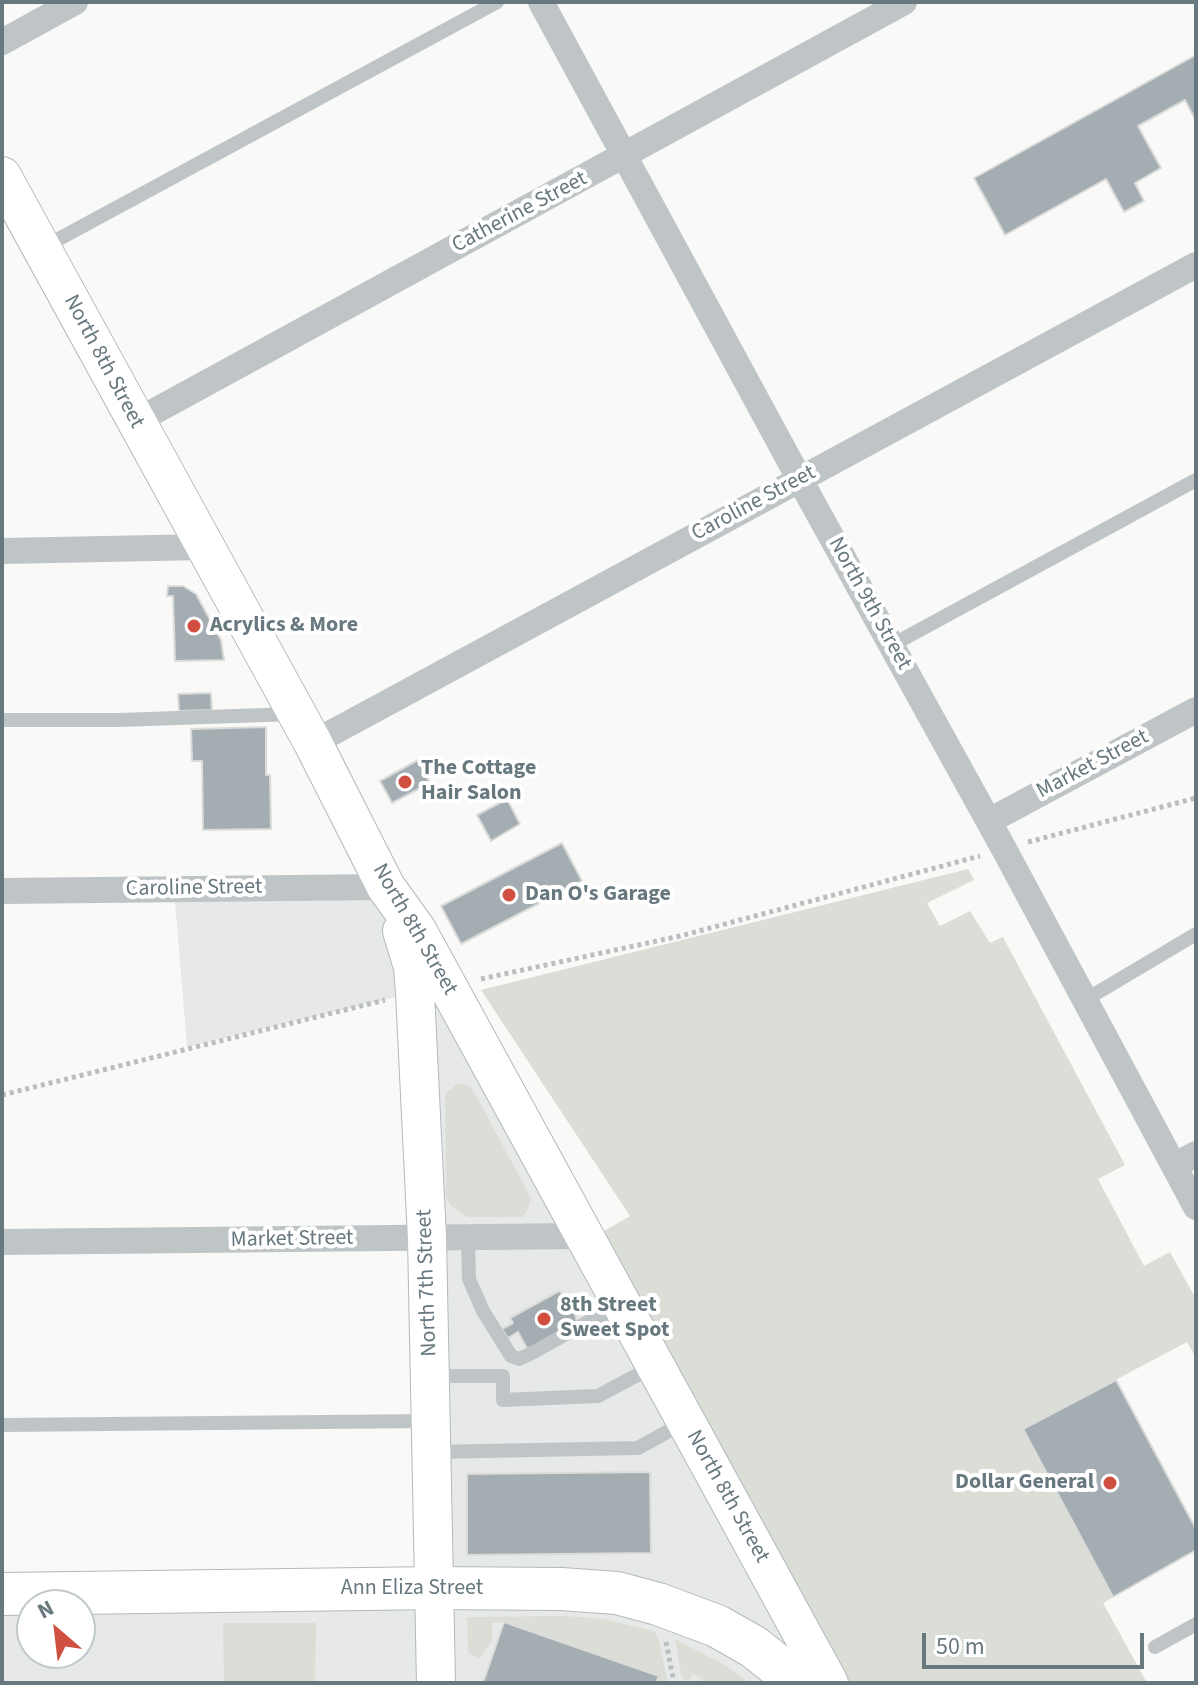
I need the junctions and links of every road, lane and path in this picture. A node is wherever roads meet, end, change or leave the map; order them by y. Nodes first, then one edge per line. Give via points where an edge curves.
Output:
1 (75, 2) edge
2 (497, 2) edge
3 (541, 2) edge
4 (904, 2) edge
5 (2, 42) edge
6 (625, 156) junction
7 (7, 194) edge
8 (42, 248) junction
9 (1196, 265) edge
10 (135, 422) junction
11 (800, 480) junction
12 (1196, 480) edge
13 (205, 547) junction
14 (2, 551) edge
15 (892, 645) junction
16 (1196, 710) edge
17 (2, 720) edge
18 (305, 728) junction
19 (1196, 798) edge
20 (989, 821) junction
21 (1004, 849) junction
22 (386, 887) junction
23 (2, 891) edge
24 (1196, 934) edge
25 (431, 990) junction
26 (1085, 1000) junction
27 (2, 1095) edge
28 (1185, 1160) edge
29 (1196, 1207) edge
30 (582, 1236) junction
31 (427, 1238) junction
32 (468, 1238) junction
33 (2, 1242) edge
34 (622, 1307) junction
35 (654, 1366) junction
36 (431, 1376) junction
37 (686, 1422) junction
38 (2, 1425) edge
39 (432, 1436) junction
40 (435, 1588) junction
41 (2, 1594) edge
42 (1196, 1624) edge
43 (664, 1630) dead end
44 (1155, 1647) dead end
45 (436, 1683) edge
46 (674, 1683) edge
47 (799, 1683) edge
48 (829, 1683) edge

1 - 5 street
2 - 8 lane
3 - 6 street, North 9th Street
4 - 6 street, Catherine Street
6 - 10 street, Catherine Street
6 - 11 street, North 9th Street
7 - 8 street, North 8th Street
8 - 10 street, North 8th Street
9 - 11 street, Caroline Street
10 - 13 street, North 8th Street
11 - 15 street, North 9th Street
11 - 18 street, Caroline Street
12 - 15 lane
13 - 14 street
13 - 18 street, North 8th Street
15 - 20 street, North 9th Street
16 - 20 street, Market Street
17 - 18 lane
18 - 22 street, North 8th Street
19 - 21 path
20 - 21 street, North 9th Street
21 - 25 path via 680,936
21 - 26 street, North 9th Street
22 - 23 street, Caroline Street
22 - 25 street, North 7th Street
24 - 26 lane
25 - 27 path
25 - 30 street, North 8th Street
25 - 31 street, North 7th Street
26 - 28 street, North 9th Street
28 - 29 street, North 9th Street
30 - 32 street, Market Street
30 - 34 street, North 8th Street
31 - 32 street, Market Street
31 - 33 street, Market Street
31 - 36 street, North 7th Street
32 - 34 lane via 469,1279 511,1356 519,1359
34 - 35 street, North 8th Street
35 - 36 lane via 598,1396 503,1400 503,1376
35 - 37 street, North 8th Street
36 - 39 street, North 7th Street
37 - 39 lane via 638,1448
37 - 48 street, North 8th Street
38 - 39 lane
39 - 40 street, North 7th Street
40 - 41 main road, Ann Eliza Street
40 - 45 street, North 7th Street
40 - 47 main road, Ann Eliza Street via 561,1589 636,1597 717,1626
42 - 44 lane
43 - 46 path

